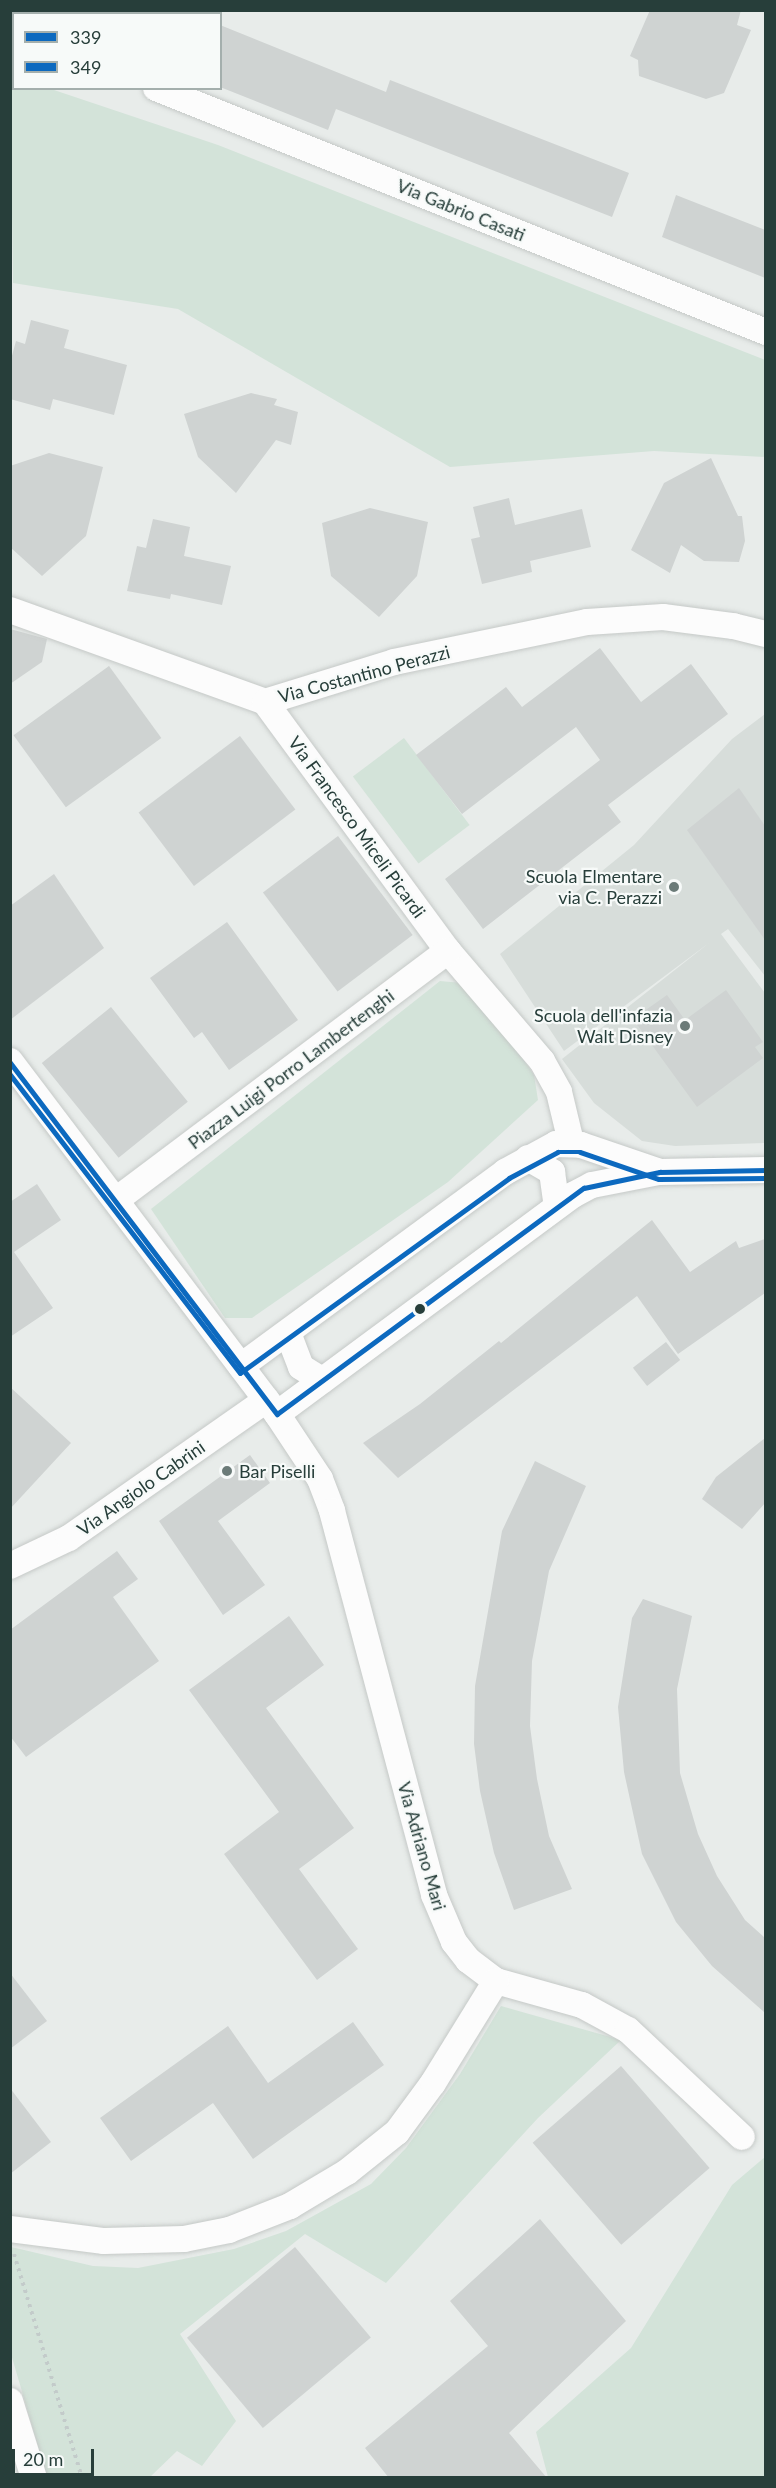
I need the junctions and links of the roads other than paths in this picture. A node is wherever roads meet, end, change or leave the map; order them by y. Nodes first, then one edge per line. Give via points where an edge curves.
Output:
1 (161, 90) edge
2 (765, 332) edge
3 (10, 610) edge
4 (765, 634) edge
5 (265, 702) junction
6 (448, 951) junction
7 (10, 1061) edge
8 (571, 1142) junction
9 (528, 1158) junction
10 (765, 1170) edge
11 (660, 1172) junction
12 (116, 1200) junction
13 (557, 1206) junction
14 (288, 1333) junction
15 (241, 1366) junction
16 (322, 1380) junction
17 (272, 1407) junction
18 (10, 1566) edge
19 (496, 1981) junction
20 (742, 2137) dead end
21 (10, 2229) edge
22 (10, 2401) edge
23 (34, 2478) edge

1 - 2 street, Via Gabrio Casati
3 - 5 street, Via Costantino Perazzi
4 - 5 street, Via Costantino Perazzi via 663,617 587,622 394,662
5 - 6 street, Via Francesco Miceli Picardi
6 - 8 street via 548,1070 559,1092
6 - 12 street, Piazza Luigi Porro Lambertenghi
7 - 12 street
8 - 9 street via 546,1147
8 - 11 street
9 - 13 street via 552,1172
9 - 14 street
10 - 11 street
11 - 13 street via 592,1185
12 - 15 street
13 - 16 street
14 - 15 street
14 - 16 street via 301,1367
15 - 17 street
16 - 17 street
17 - 18 street, Via Angiolo Cabrini via 69,1538
17 - 19 street, Via Adriano Mari via 312,1465 332,1511 443,1921 468,1960
19 - 20 street, Via Adriano Mari via 582,2005 613,2020 662,2059
19 - 21 street via 433,2083 397,2132 347,2172 290,2206 229,2230 184,2238 96,2240
22 - 23 street

